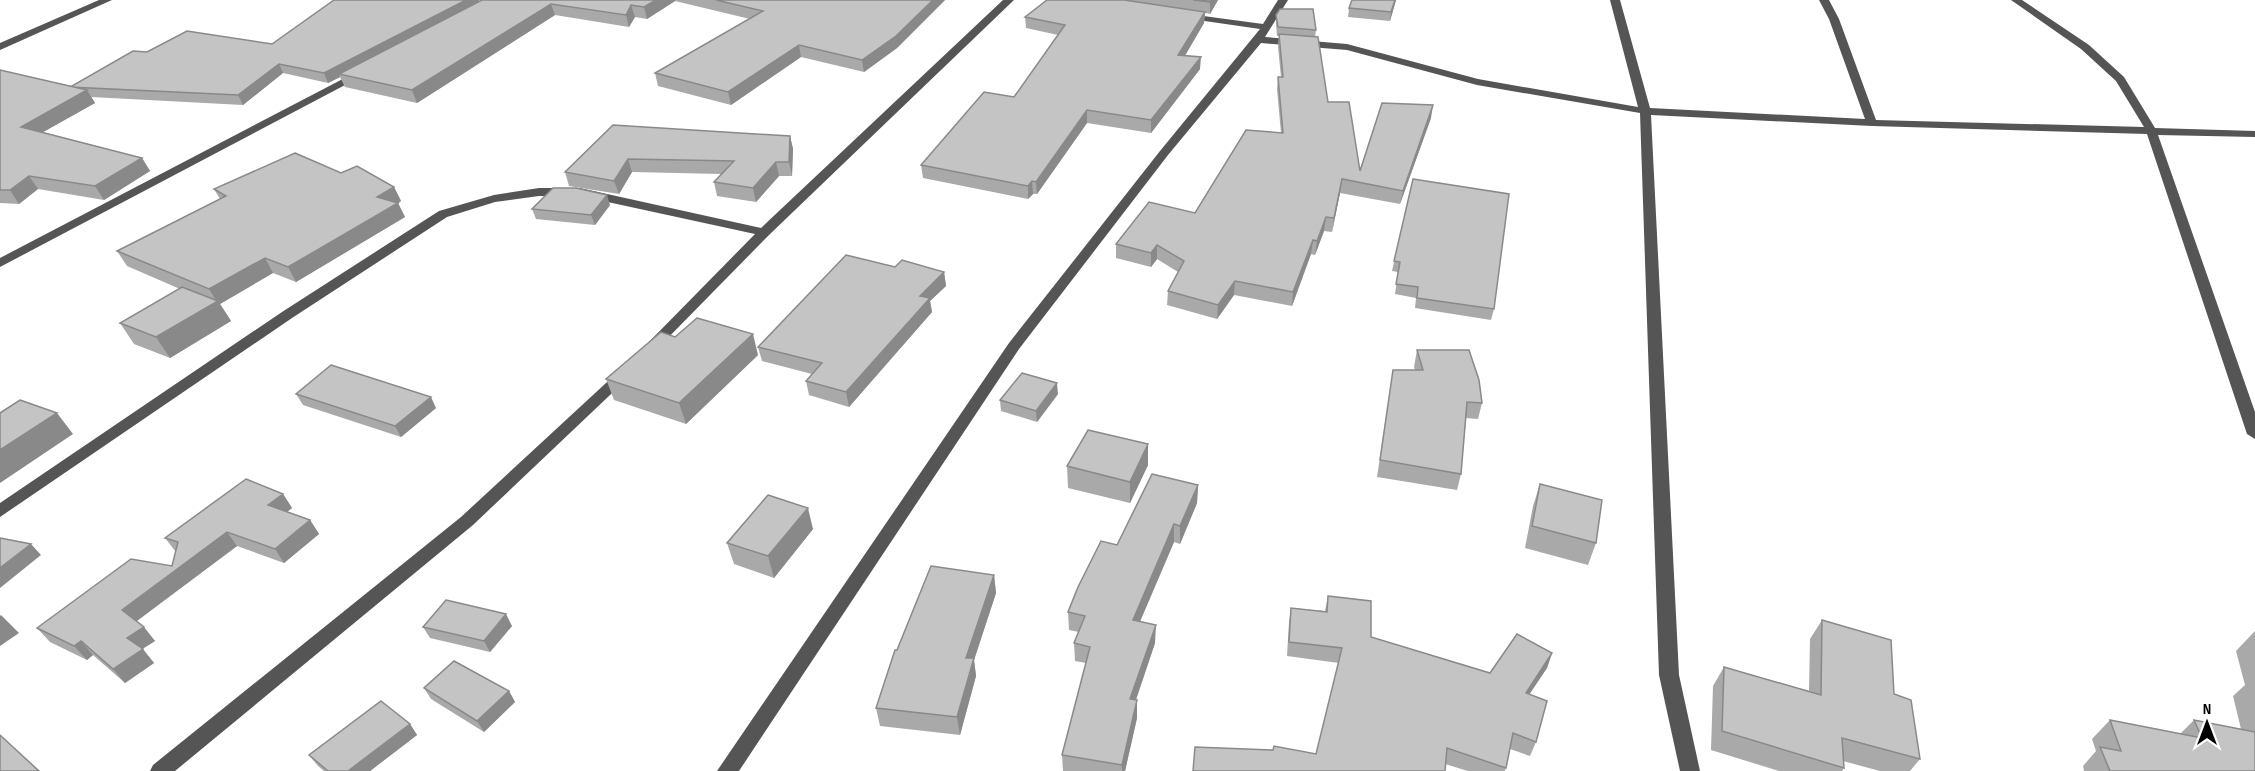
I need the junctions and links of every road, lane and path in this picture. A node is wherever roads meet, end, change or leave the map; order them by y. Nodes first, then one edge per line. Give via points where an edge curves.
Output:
1 (107, 0) edge
2 (1009, 0) edge
3 (1283, 0) edge
4 (1616, 0) edge
5 (1824, 0) edge
6 (2016, 0) edge
7 (1174, 13) edge
8 (1261, 33) junction
9 (0, 47) edge
10 (371, 67) edge
11 (1645, 111) junction
12 (1872, 123) junction
13 (2151, 130) junction
14 (2255, 134) edge
15 (764, 232) junction
16 (0, 263) edge
17 (2255, 434) edge
18 (0, 511) edge
19 (160, 771) edge
20 (727, 771) edge
21 (1690, 771) edge

1 - 9 street
2 - 15 street
3 - 8 street
4 - 11 street
5 - 12 street
6 - 13 street via 2085,47 2120,79
7 - 8 street
8 - 11 street via 1347,47 1478,82
8 - 20 street via 1014,346
10 - 16 street
11 - 12 street
11 - 21 street via 1669,675
12 - 13 street
13 - 14 street
13 - 17 street
15 - 18 street via 580,192 539,192 494,199 443,214
15 - 19 street via 636,362 467,521

